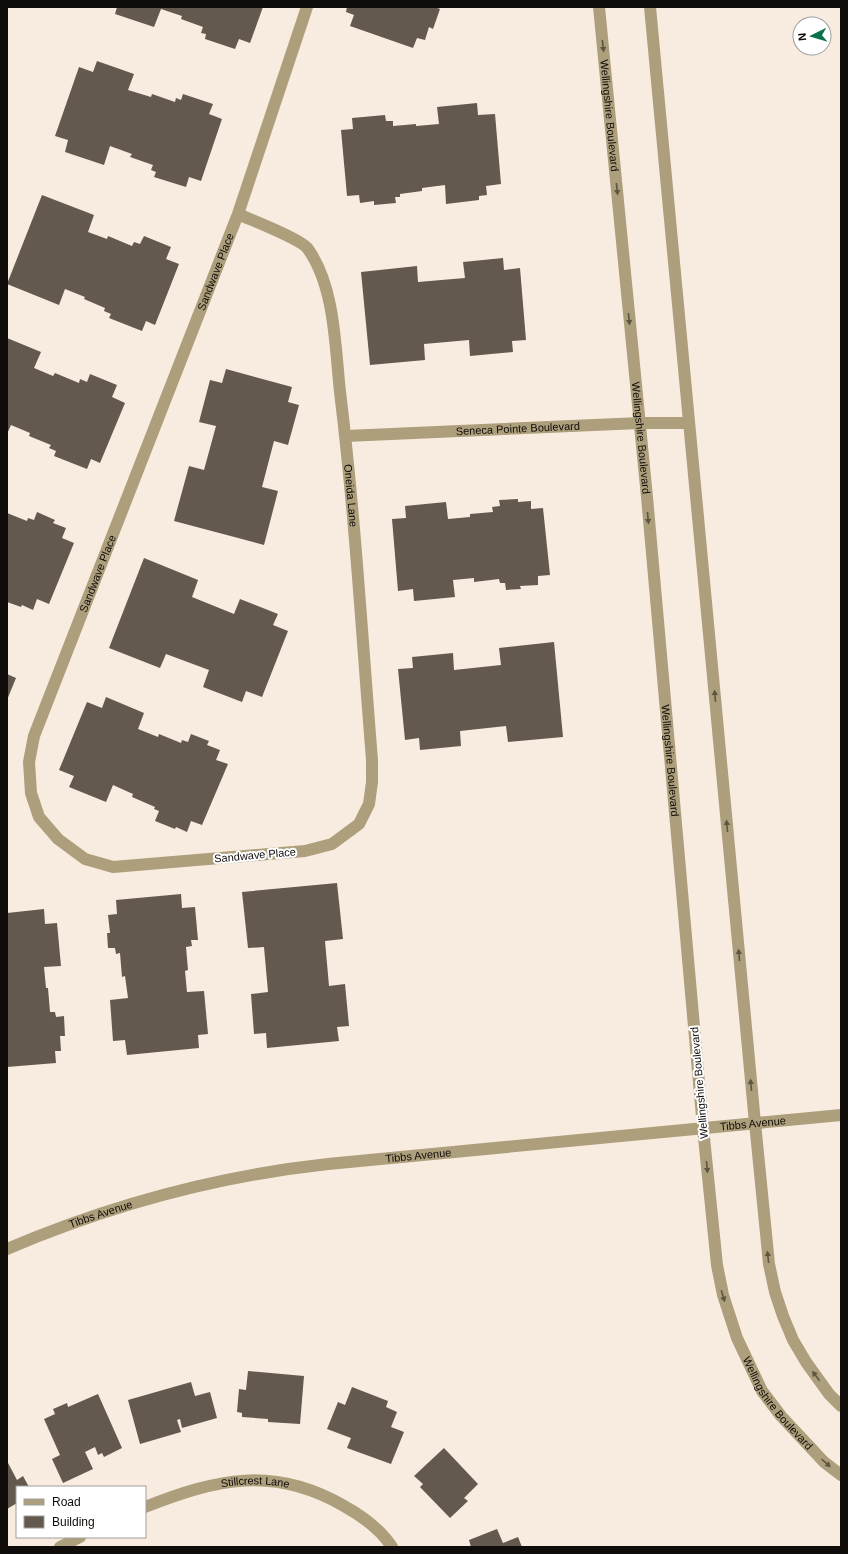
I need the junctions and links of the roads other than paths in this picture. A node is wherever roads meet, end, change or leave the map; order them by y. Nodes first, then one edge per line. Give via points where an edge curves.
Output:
1 (307, 7) edge
2 (599, 7) edge
3 (650, 7) edge
4 (238, 214) junction
5 (640, 423) junction
6 (689, 423) junction
7 (346, 436) junction
8 (359, 824) joint
9 (841, 1115) edge
10 (755, 1124) junction
11 (704, 1128) junction
12 (7, 1249) edge
13 (841, 1406) edge
14 (841, 1475) edge
15 (146, 1507) edge
16 (78, 1538) edge
17 (60, 1547) edge
18 (392, 1547) edge

1 - 4 street, Sandwave Place
2 -> 5 street, Wellingshire Boulevard
3 - 6 street
4 - 7 street, Oneida Lane via 307,247 322,273 330,306
4 - 8 street, Sandwave Place via 34,736 28,762 31,793 39,817 58,839 85,859 113,867 305,851 332,844
5 - 6 street, Seneca Pointe Boulevard
5 - 7 street, Seneca Pointe Boulevard
5 -> 11 street, Wellingshire Boulevard
10 -> 6 street
7 - 8 street, Oneida Lane via 372,760 369,804
9 - 10 street, Tibbs Avenue
10 - 11 street, Tibbs Avenue
13 -> 10 street via 810,1368 793,1340 775,1292 769,1264
11 - 12 street, Tibbs Avenue via 328,1164 253,1174 188,1188 110,1210 51,1230
11 -> 14 street, Wellingshire Boulevard via 717,1265 736,1338 762,1391 781,1416 824,1462
15 - 18 street, Stillcrest Lane via 215,1484 259,1480 292,1485 324,1495 353,1511 388,1540
16 - 17 street

